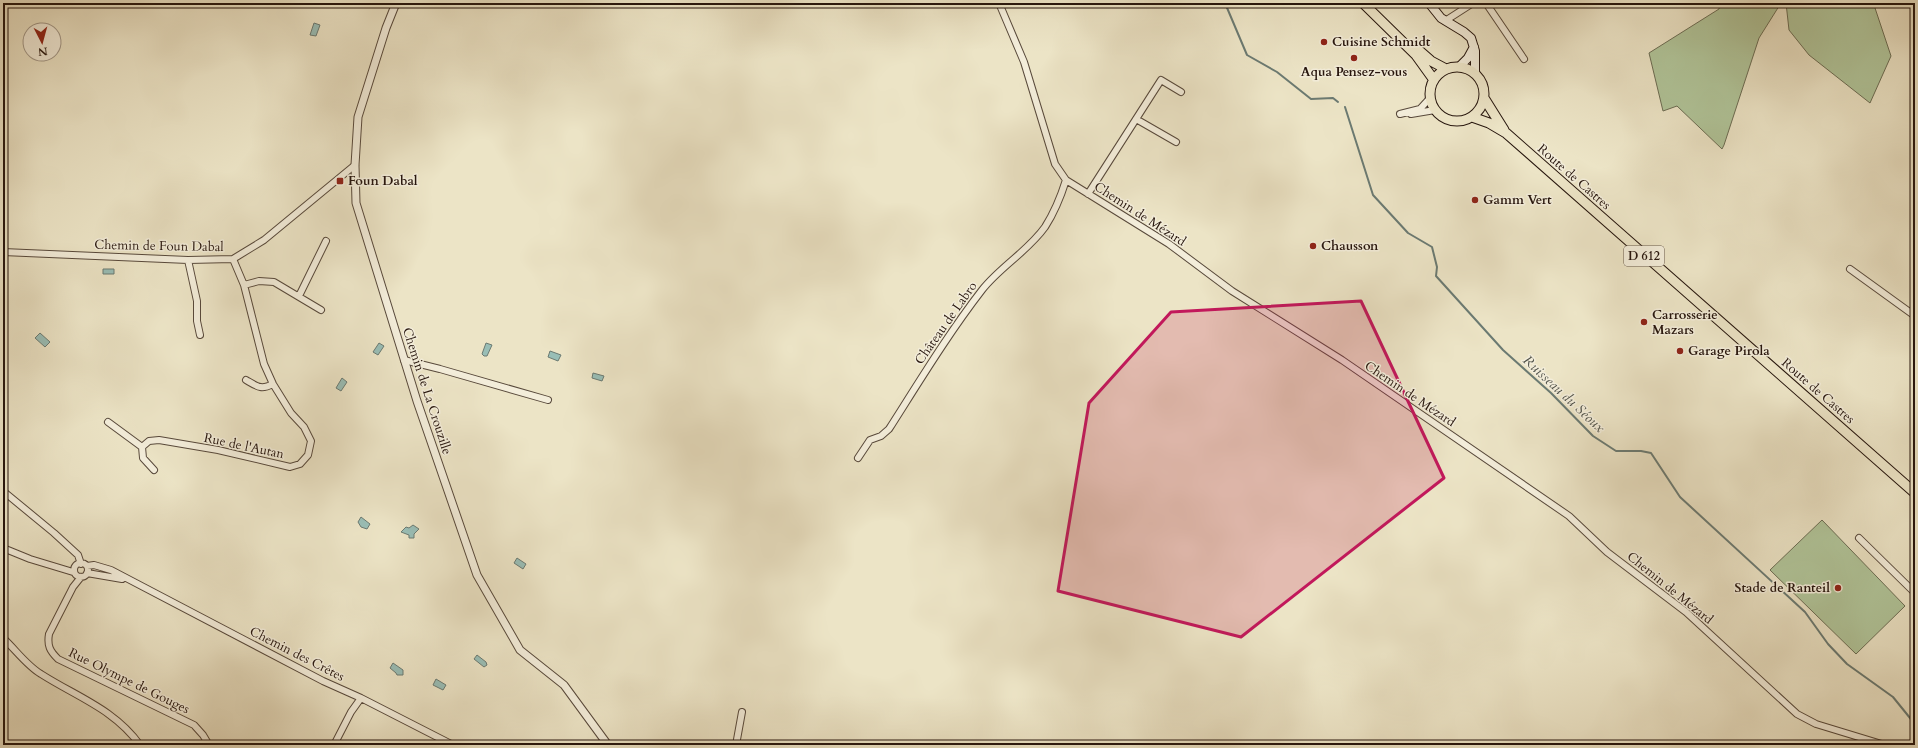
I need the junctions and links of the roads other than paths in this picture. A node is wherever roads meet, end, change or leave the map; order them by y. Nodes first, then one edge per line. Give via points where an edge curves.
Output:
1 (396, 3) edge
2 (999, 3) edge
3 (1363, 3) edge
4 (1370, 3) edge
5 (1429, 3) edge
6 (1473, 3) edge
7 (1486, 3) edge
8 (1445, 21) junction
9 (1474, 46) junction
10 (1524, 59) dead end
11 (1459, 67) junction
12 (1446, 69) junction
13 (1475, 73) junction
14 (1434, 80) junction
15 (1181, 92) dead end
16 (1430, 97) junction
17 (1484, 98) junction
18 (1435, 110) junction
19 (1472, 117) junction
20 (1136, 119) junction
21 (1506, 133) junction
22 (1176, 142) dead end
23 (355, 164) junction
24 (1066, 180) junction
25 (1088, 194) junction
26 (326, 241) dead end
27 (3, 252) edge
28 (233, 259) junction
29 (188, 260) junction
30 (1850, 269) dead end
31 (244, 285) junction
32 (299, 296) junction
33 (321, 310) dead end
34 (1915, 316) edge
35 (200, 335) dead end
36 (404, 360) junction
37 (246, 380) dead end
38 (273, 384) junction
39 (548, 400) dead end
40 (108, 422) dead end
41 (142, 447) junction
42 (858, 458) dead end
43 (154, 470) dead end
44 (3, 492) edge
45 (1915, 494) edge
46 (1859, 538) dead end
47 (3, 548) edge
48 (84, 565) junction
49 (76, 573) junction
50 (87, 573) junction
51 (131, 582) junction
52 (1915, 593) edge
53 (3, 638) edge
54 (362, 698) junction
55 (742, 712) dead end
56 (140, 745) edge
57 (209, 745) edge
58 (334, 745) edge
59 (453, 745) edge
60 (608, 745) edge
61 (736, 745) edge
62 (1884, 745) edge

1 - 23 street, Chemin de La Crouzille via 358,117
2 - 24 street, Chemin de Mézard via 1024,62 1055,164
3 - 14 main road via 1416,55
4 - 12 main road via 1420,52
5 - 8 main road
6 - 8 street
7 - 10 street
8 - 9 main road via 1468,34
9 - 11 main road via 1468,58
9 - 13 main road
11 - 12 main road
11 - 13 main road
12 - 14 main road
13 - 17 main road via 1483,86
14 - 16 main road
15 - 20 street via 1161,80
16 - 18 main road
16 - 18 street via 1420,109 1400,114 1427,113
17 - 19 main road via 1478,112
17 - 21 main road, Route de Castres / D 612
18 - 19 main road via 1440,116 1452,121
19 - 21 main road, Route de Castres / D 612
20 - 22 street
20 - 25 street
21 - 45 main road, Route de Castres / D 612
23 - 28 street, Chemin de Foun Dabal via 264,240
23 - 36 street, Chemin de La Crouzille via 356,203
24 - 25 street, Chemin de Mézard
24 - 42 street, Château de Labro via 1044,228 985,286 967,309 889,429 881,436 870,440
25 - 62 street, Chemin de Mézard via 1169,244 1232,291 1342,360 1570,516 1607,552 1686,612 1797,714 1816,724
26 - 32 street
27 - 29 street, Chemin de Foun Dabal
28 - 29 street, Chemin de Foun Dabal
28 - 31 street, Rue de l'Autan
29 - 35 street via 197,301
30 - 34 street
31 - 32 street via 259,281 274,282
31 - 38 street, Rue de l'Autan via 264,364
32 - 33 street
36 - 39 street
36 - 60 street, Chemin de La Crouzille via 477,575 520,650 564,685
37 - 38 street via 257,387 264,388
38 - 41 street, Rue de l'Autan via 291,413 304,427 310,441 308,455 300,464 290,467 274,465 218,450 159,440 148,441
40 - 41 street
41 - 43 street via 143,458
44 - 48 street via 73,550
46 - 52 street
47 - 49 street
48 - 49 street
48 - 50 street
48 - 51 street, Chemin des Crêtes via 111,570
49 - 50 street
49 - 57 street, Rue Olympe de Gouges via 71,591 49,634 50,650 58,659 194,725
50 - 51 street, Chemin des Crêtes via 112,576
51 - 54 street, Chemin des Crêtes via 323,681
53 - 56 street via 39,673 109,713 129,730
54 - 58 street via 351,712
54 - 59 street, Chemin des Crêtes
55 - 61 street

